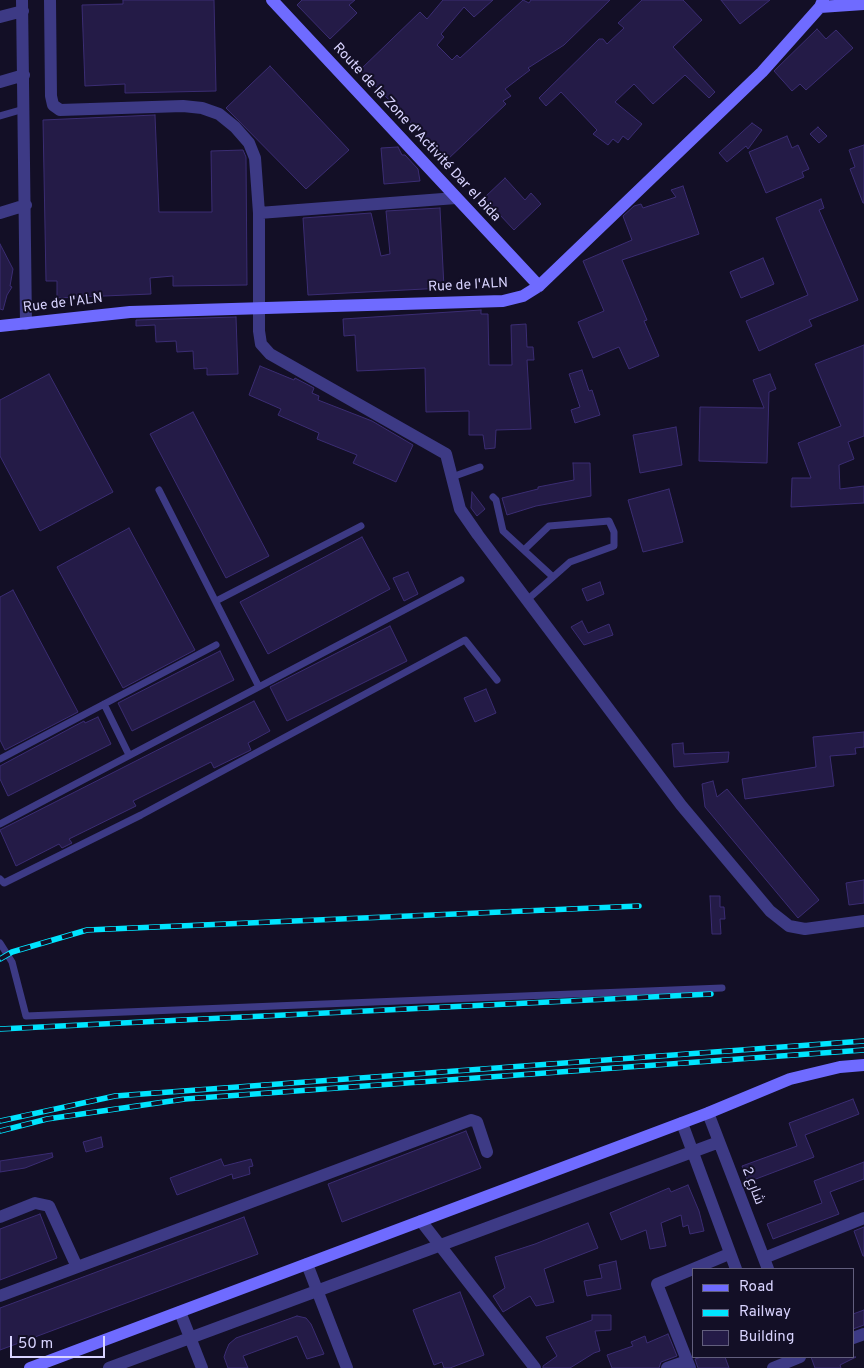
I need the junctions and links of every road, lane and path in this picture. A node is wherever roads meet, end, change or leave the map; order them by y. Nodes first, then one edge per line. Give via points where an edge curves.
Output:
1 (50, 0) edge
2 (272, 0) edge
3 (821, 3) edge
4 (864, 4) edge
5 (22, 5) edge
6 (0, 17) edge
7 (24, 75) junction
8 (0, 82) edge
9 (24, 109) junction
10 (0, 116) edge
11 (456, 198) junction
12 (26, 205) junction
13 (0, 213) edge
14 (258, 213) junction
15 (540, 286) junction
16 (259, 308) junction
17 (26, 324) junction
18 (0, 326) edge
19 (480, 467) dead end
20 (452, 477) junction
21 (159, 490) dead end
22 (493, 497) dead end
23 (360, 526) dead end
24 (525, 549) junction
25 (553, 576) junction
26 (461, 580) dead end
27 (527, 600) junction
28 (216, 601) junction
29 (216, 645) dead end
30 (497, 680) dead end
31 (259, 686) junction
32 (104, 704) junction
33 (129, 755) junction
34 (0, 759) edge
35 (0, 824) edge
36 (0, 879) edge
37 (864, 921) edge
38 (0, 943) edge
39 (722, 988) dead end
40 (864, 1066) edge
41 (708, 1113) junction
42 (682, 1123) junction
43 (719, 1142) junction
44 (487, 1152) dead end
45 (693, 1152) junction
46 (0, 1217) edge
47 (864, 1218) edge
48 (421, 1220) junction
49 (440, 1246) junction
50 (729, 1254) junction
51 (307, 1264) junction
52 (766, 1264) edge
53 (77, 1267) junction
54 (695, 1268) edge
55 (736, 1268) edge
56 (692, 1269) edge
57 (317, 1291) junction
58 (0, 1296) edge
59 (180, 1312) junction
60 (190, 1338) junction
61 (797, 1358) edge
62 (688, 1364) edge
63 (775, 1365) edge
64 (30, 1368) edge
65 (109, 1368) edge
66 (202, 1368) edge
67 (347, 1368) edge
68 (535, 1368) edge
69 (667, 1368) edge

1 - 14 street via 53,106 60,110 184,106 219,114 249,143 255,158
2 - 11 street, Route de la Zone d'Activité Dar el bida
3 - 4 street
3 - 15 street, Rue de l'ALN via 762,72
5 - 6 street
5 - 7 street
7 - 8 street
7 - 9 street
9 - 10 lane
9 - 12 street
11 - 14 street
11 - 15 street, Route de la Zone d'Activité Dar el bida
12 - 13 street
12 - 17 street
14 - 16 street
15 - 16 street, Rue de l'ALN via 523,296 503,301
16 - 17 street, Rue de l'ALN via 113,313
16 - 20 street via 261,344 270,354 446,454
17 - 18 street, Rue de l'ALN
19 - 20 lane
20 - 27 street via 460,509
21 - 28 lane
22 - 24 lane via 503,531
23 - 28 lane
24 - 25 lane
24 - 25 lane via 549,526 609,521 614,532 614,546 570,562
25 - 27 lane
26 - 31 lane
27 - 37 street via 681,805 770,910 789,926 805,929
28 - 31 lane
29 - 32 lane
30 - 36 lane via 466,640 141,815 4,883
31 - 33 lane
32 - 33 lane
32 - 34 lane
33 - 35 lane
38 - 39 lane via 12,962 26,1016
40 - 41 street via 840,1067 790,1079
41 - 42 street
41 - 43 street, شارع 2
42 - 45 street
42 - 48 street
43 - 45 street
43 - 52 street, شارع 2
44 - 53 street via 477,1122 471,1120
45 - 49 street
45 - 50 street
46 - 53 street via 35,1203 48,1206
47 - 52 street
48 - 49 street
48 - 51 street
49 - 57 street
49 - 68 street
50 - 54 street
50 - 55 street
51 - 57 street
51 - 59 street
53 - 58 street
56 - 62 street via 657,1284
57 - 60 street
57 - 67 street
59 - 60 street
59 - 64 street
60 - 65 street
60 - 66 street
61 - 63 street
62 - 69 street

